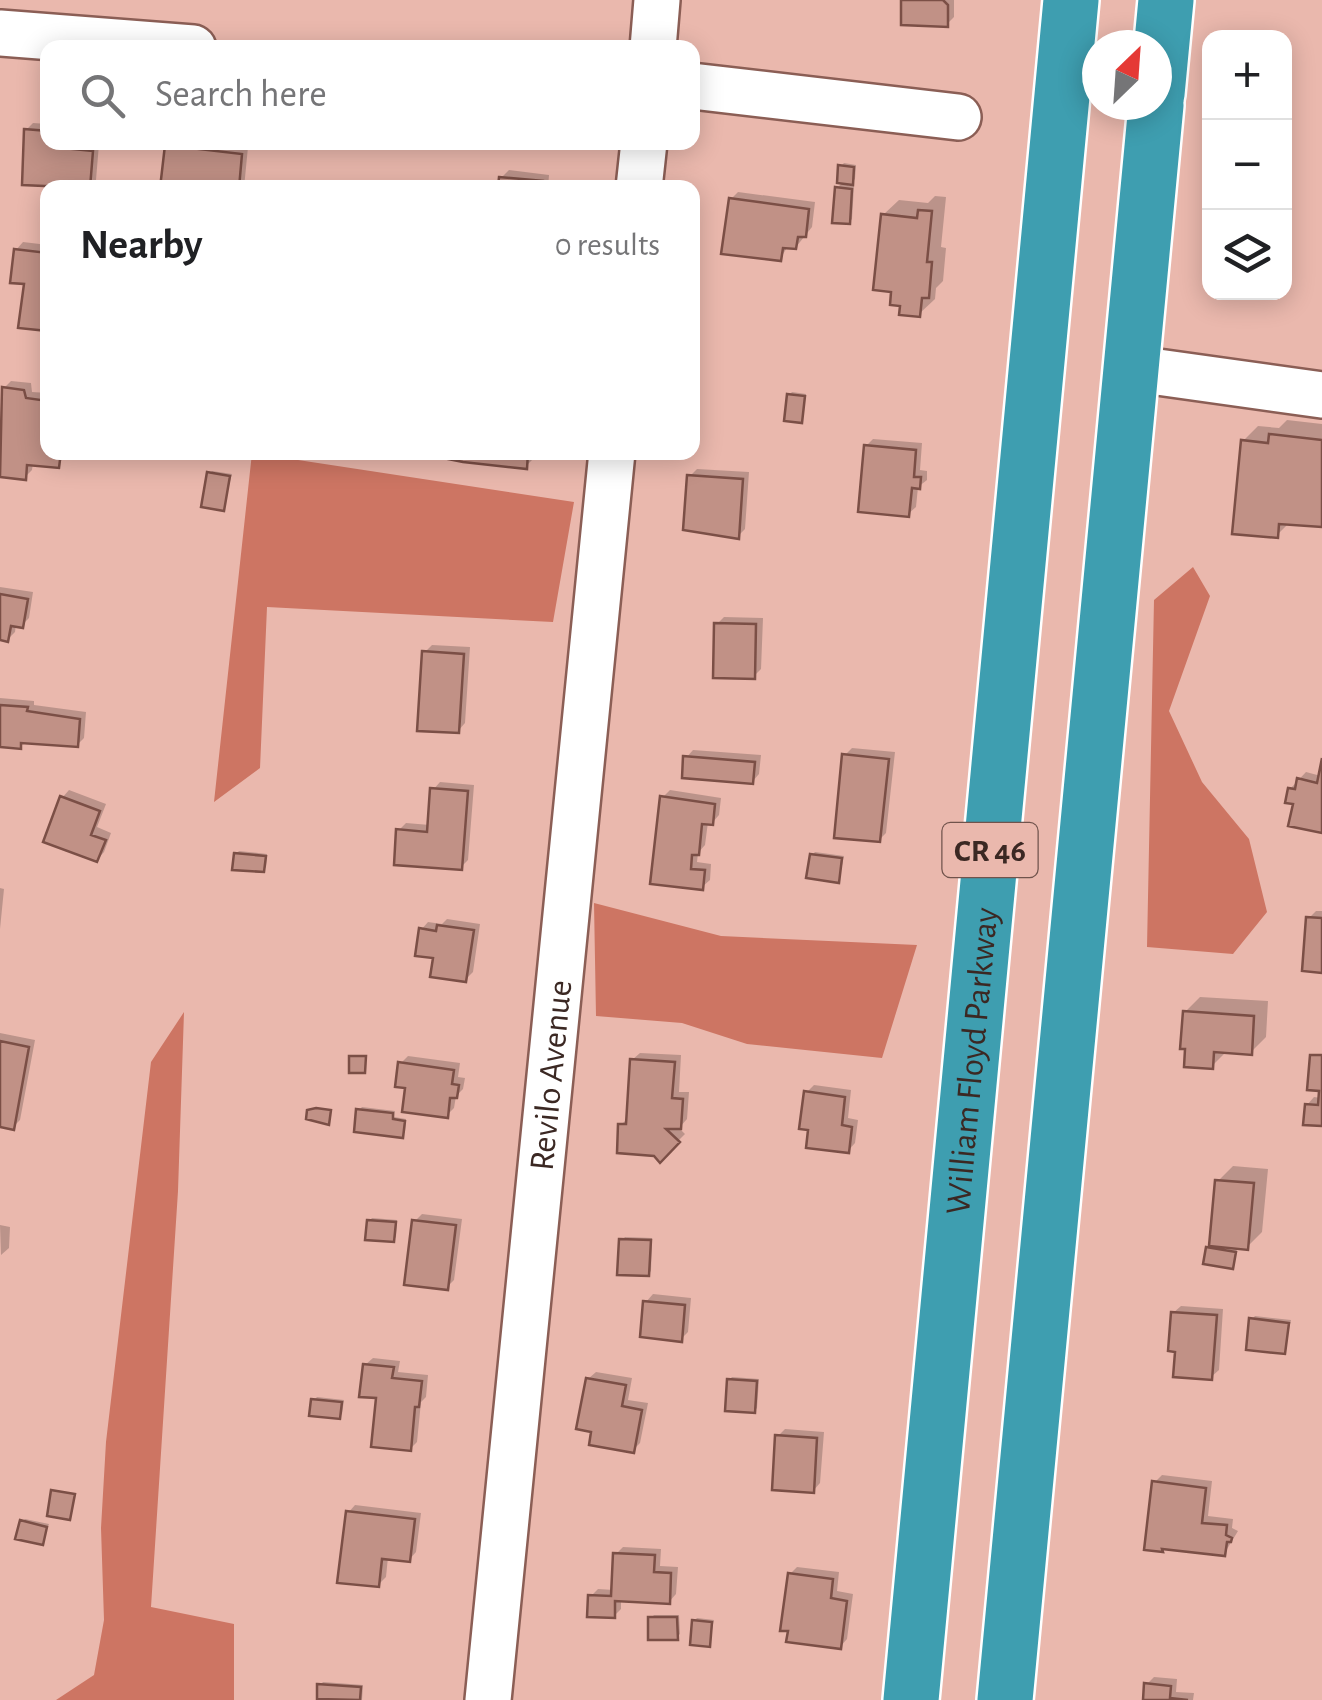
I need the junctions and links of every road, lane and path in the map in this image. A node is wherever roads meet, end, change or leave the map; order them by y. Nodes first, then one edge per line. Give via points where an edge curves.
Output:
1 (657, 0) edge
2 (1071, 0) edge
3 (1166, 0) edge
4 (1163, 30) edge
5 (0, 33) edge
6 (90, 40) edge
7 (654, 40) edge
8 (700, 87) edge
9 (958, 117) dead end
10 (1154, 120) edge
11 (643, 150) edge
12 (640, 180) edge
13 (1129, 368) junction
14 (1322, 396) edge
15 (611, 460) edge
16 (488, 1700) edge
17 (910, 1700) edge
18 (1005, 1700) edge

1 - 7 street
2 - 17 highway, William Floyd Parkway / CR 46
3 - 4 highway
5 - 6 street
8 - 9 street
10 - 13 highway, CR 46
11 - 12 street
13 - 14 street
13 - 18 highway, CR 46
15 - 16 street, Revilo Avenue

